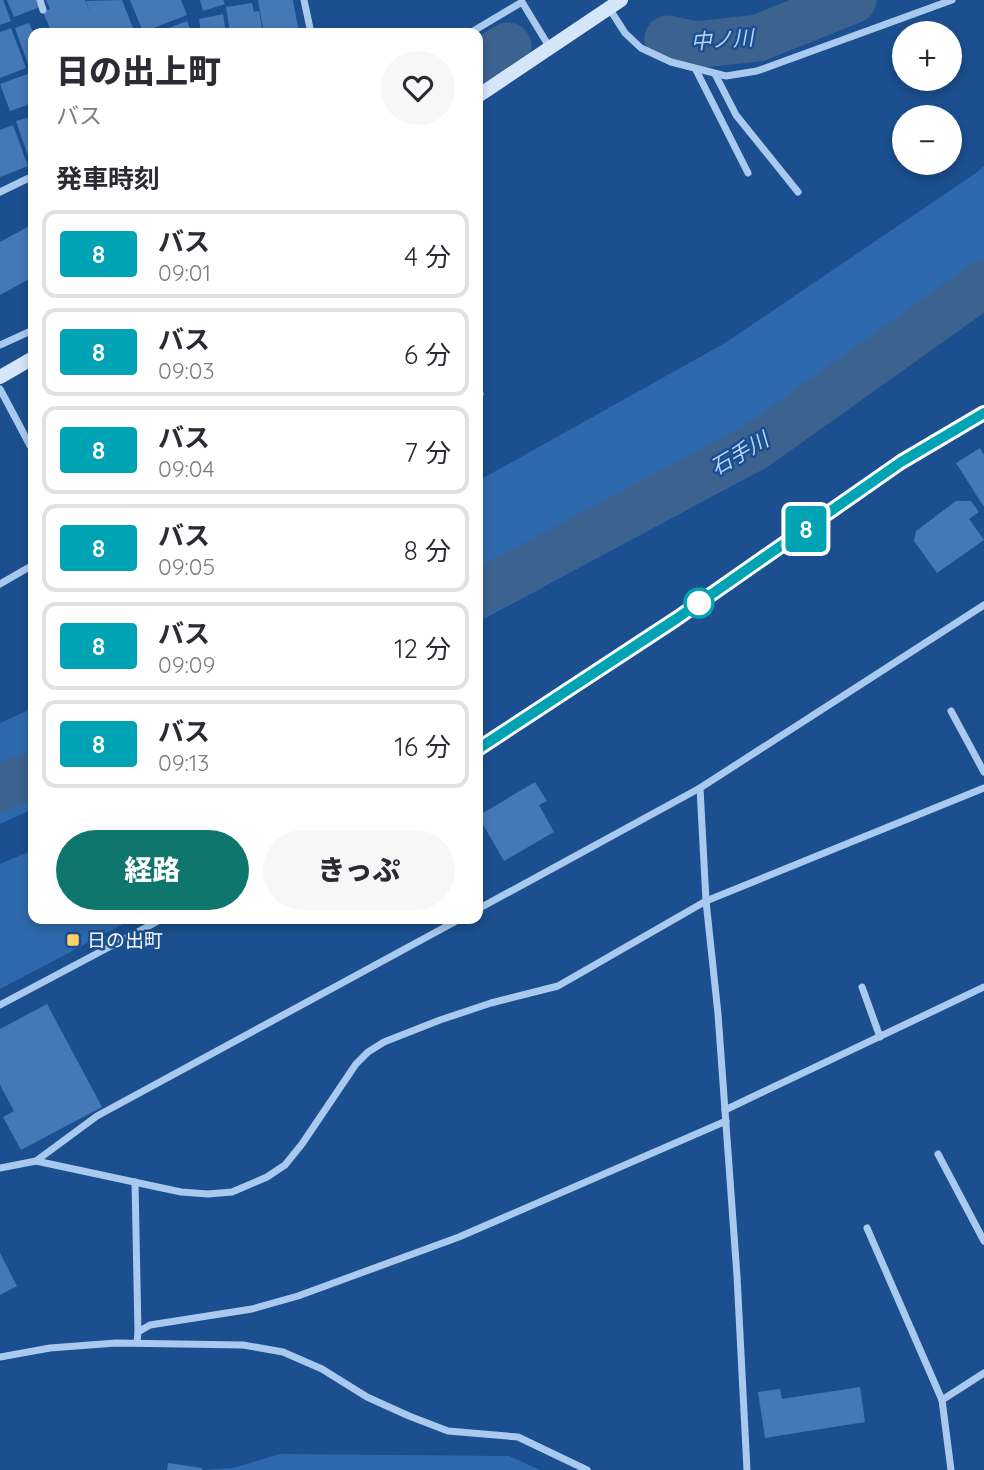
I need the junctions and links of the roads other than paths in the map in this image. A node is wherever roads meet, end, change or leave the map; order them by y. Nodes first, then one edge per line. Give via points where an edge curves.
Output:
1 (40, 0) edge
2 (304, 0) edge
3 (952, 0) edge
4 (524, 1) edge
5 (615, 4) edge
6 (43, 10) dead end
7 (310, 28) edge
8 (478, 28) edge
9 (550, 48) junction
10 (696, 70) junction
11 (715, 74) junction
12 (483, 93) edge
13 (748, 173) dead end
14 (28, 178) edge
15 (0, 192) edge
16 (797, 192) dead end
17 (28, 332) edge
18 (0, 345) edge
19 (28, 361) edge
20 (0, 377) edge
21 (0, 389) edge
22 (984, 413) edge
23 (28, 442) edge
24 (28, 568) edge
25 (0, 584) edge
26 (984, 605) edge
27 (950, 711) dead end
28 (483, 746) edge
29 (984, 772) edge
30 (700, 788) junction
31 (984, 788) edge
32 (706, 901) junction
33 (483, 906) edge
34 (153, 924) edge
35 (451, 924) edge
36 (862, 987) dead end
37 (984, 987) edge
38 (0, 1005) edge
39 (880, 1037) junction
40 (725, 1110) junction
41 (726, 1122) junction
42 (938, 1154) dead end
43 (36, 1161) junction
44 (0, 1168) edge
45 (135, 1182) junction
46 (867, 1228) dead end
47 (984, 1241) edge
48 (138, 1332) junction
49 (138, 1343) junction
50 (0, 1357) edge
51 (984, 1373) edge
52 (942, 1400) junction
53 (587, 1470) edge
54 (747, 1470) edge
55 (951, 1470) edge

1 - 6 street
2 - 7 street
3 - 11 street via 757,71
4 - 8 street
4 - 9 street
5 - 9 street
5 - 10 street via 625,33 641,48
9 - 12 street
10 - 11 street
10 - 13 street
11 - 16 street via 736,115
14 - 15 street
17 - 18 street
19 - 20 street
21 - 23 street
22 - 28 street via 901,462 676,619
24 - 25 street
26 - 30 street
27 - 29 street
30 - 32 street
30 - 33 street
31 - 32 street
32 - 40 street
32 - 45 street via 558,986 440,1020 368,1052 302,1144 285,1165 267,1177 232,1192 208,1194
34 - 38 street
35 - 43 street via 97,1116
36 - 39 street
37 - 39 street
39 - 40 street
40 - 41 street
41 - 48 street via 459,1237 298,1296 252,1309 150,1325
41 - 54 street
42 - 47 street
43 - 44 street
43 - 45 street
45 - 48 street
46 - 52 street
48 - 49 street
49 - 50 street via 50,1348
49 - 53 street via 243,1345 283,1352 367,1397 447,1431 518,1437
51 - 52 street
52 - 55 street

